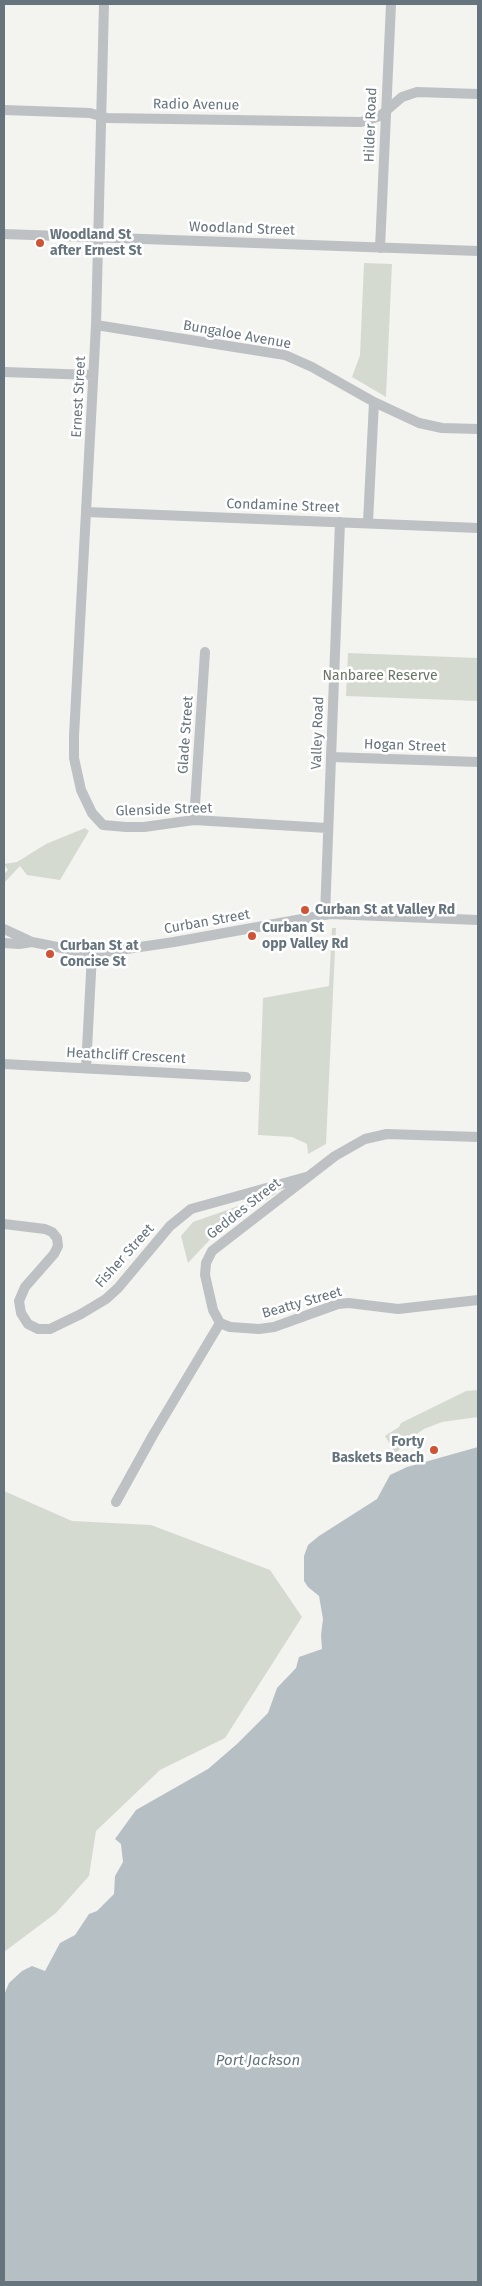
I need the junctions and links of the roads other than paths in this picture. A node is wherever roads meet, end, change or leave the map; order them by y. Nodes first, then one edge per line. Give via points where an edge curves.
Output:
1 (104, 4) edge
2 (391, 4) edge
3 (478, 94) edge
4 (4, 110) edge
5 (386, 111) junction
6 (101, 116) junction
7 (4, 234) edge
8 (98, 237) junction
9 (380, 248) junction
10 (478, 251) edge
11 (96, 325) junction
12 (4, 372) edge
13 (93, 375) junction
14 (374, 402) junction
15 (478, 429) edge
16 (87, 512) junction
17 (340, 522) junction
18 (368, 522) junction
19 (478, 528) edge
20 (205, 652) dead end
21 (331, 757) junction
22 (478, 762) edge
23 (81, 790) joint
24 (194, 820) junction
25 (327, 828) junction
26 (325, 915) junction
27 (478, 920) edge
28 (4, 929) edge
29 (32, 942) junction
30 (4, 943) edge
31 (92, 954) junction
32 (4, 1064) edge
33 (86, 1068) junction
34 (246, 1077) dead end
35 (478, 1136) edge
36 (306, 1177) junction
37 (4, 1224) edge
38 (478, 1300) edge
39 (220, 1323) junction
40 (116, 1502) dead end

1 - 6 street, Ernest Street
2 - 5 street, Hilder Road
3 - 5 street, Radio Avenue via 417,92 402,97
4 - 6 street, Radio Avenue
5 - 6 street, Radio Avenue via 372,120 361,122
5 - 9 street, Hilder Road
6 - 8 street, Ernest Street
7 - 8 street, Woodland Street
8 - 9 street, Woodland Street
8 - 11 street, Ernest Street
9 - 10 street, Woodland Street
11 - 13 street, Ernest Street
11 - 14 street, Bungaloe Avenue via 285,355
12 - 13 street
13 - 16 street, Ernest Street
14 - 15 street, Bungaloe Avenue via 419,423 442,428
14 - 18 street
16 - 17 street, Condamine Street
16 - 23 street, Ernest Street via 74,736 74,758
17 - 18 street, Condamine Street
17 - 21 street, Valley Road
18 - 19 street, Condamine Street
20 - 24 street, Glade Street
21 - 22 street, Hogan Street
21 - 25 street, Valley Road
23 - 24 street, Glenside Street via 92,813 103,824 126,828
24 - 25 street, Glenside Street
25 - 26 street, Valley Road
26 - 27 street, Curban Street
26 - 31 street, Curban Street
28 - 29 street, Curban Street
29 - 30 street
29 - 31 street, Curban Street
31 - 33 street
32 - 33 street, Heathcliff Crescent
33 - 34 street, Heathcliff Crescent
35 - 36 street via 376,1136 346,1149
36 - 37 street, Fisher Street via 191,1209 170,1226 106,1299 50,1328 38,1329 28,1324 21,1313 19,1301 25,1286 54,1254 58,1246 56,1238 45,1230
36 - 39 street, Geddes Street via 212,1251 205,1275 213,1310
38 - 39 street, Beatty Street via 398,1309 362,1303 344,1304 259,1329
39 - 40 street

